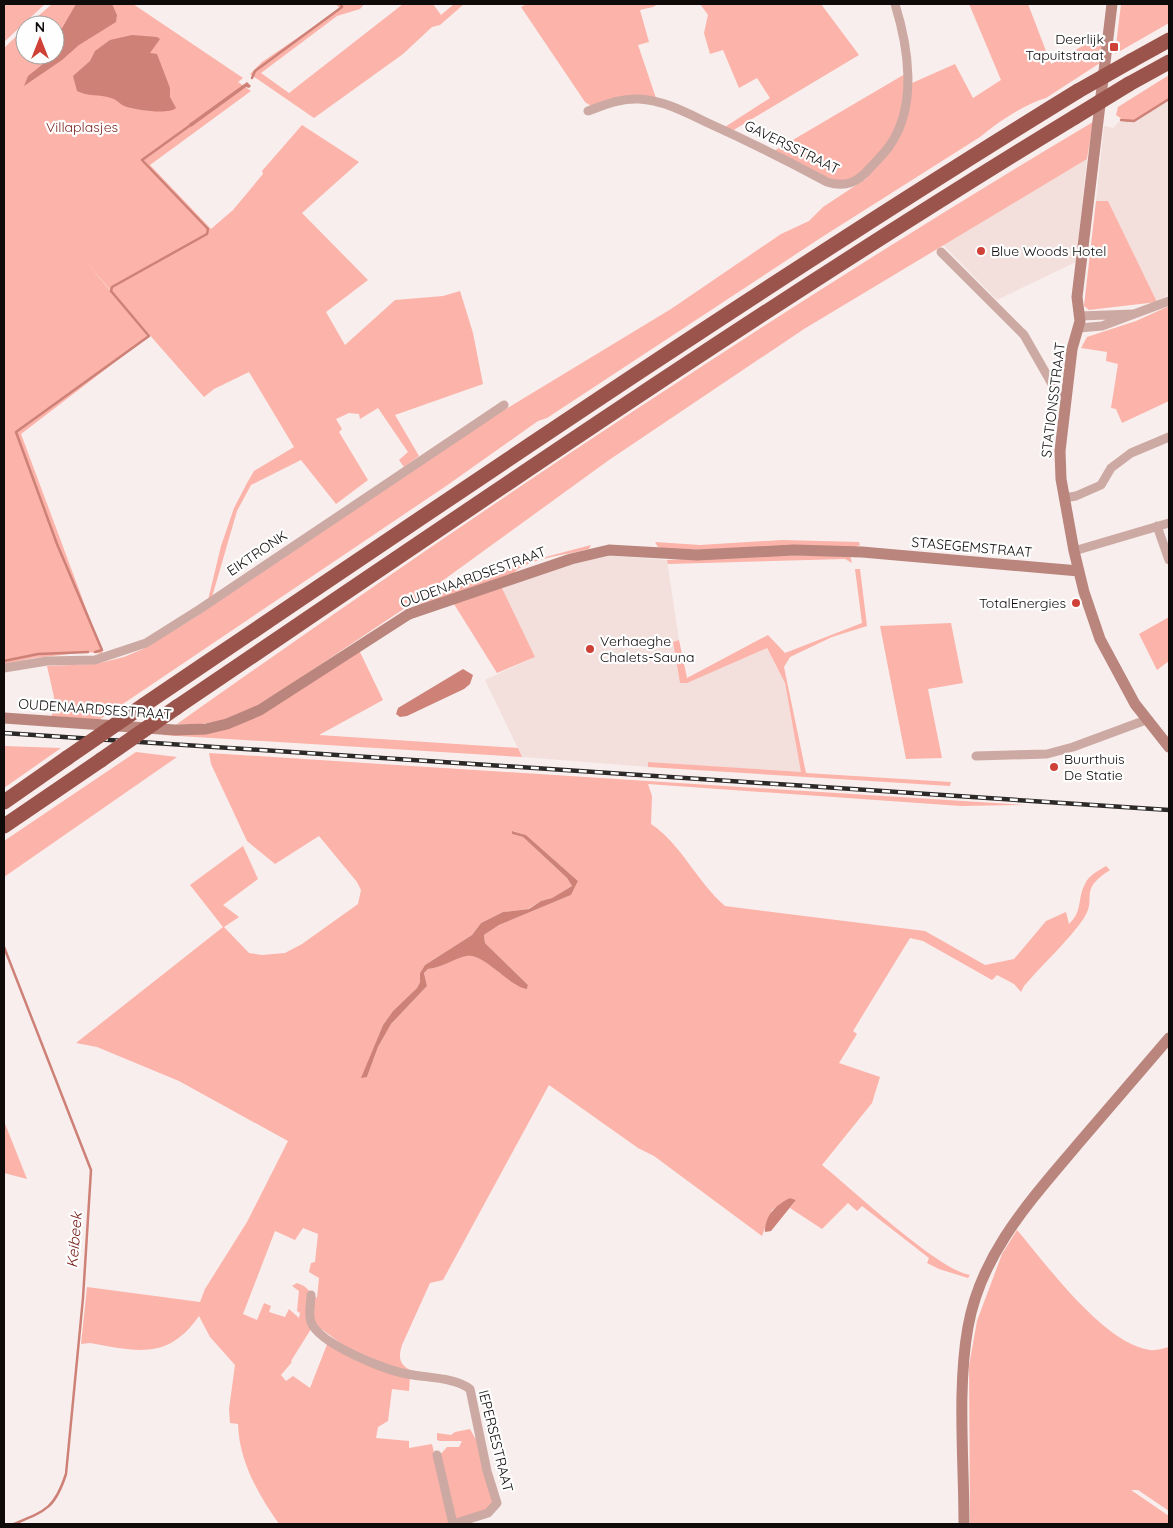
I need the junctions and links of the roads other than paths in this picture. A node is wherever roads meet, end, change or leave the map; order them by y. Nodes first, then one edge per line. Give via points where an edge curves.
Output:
1 (895, 4) edge
2 (1112, 4) edge
3 (1169, 40) edge
4 (1169, 62) edge
5 (588, 111) dead end
6 (941, 252) dead end
7 (1169, 301) edge
8 (1079, 322) junction
9 (1066, 397) junction
10 (504, 405) dead end
11 (1169, 437) edge
12 (1064, 498) junction
13 (1169, 523) edge
14 (1157, 526) junction
15 (1074, 551) junction
16 (862, 552) joint
17 (1169, 560) edge
18 (1079, 571) junction
19 (4, 668) edge
20 (4, 718) edge
21 (1146, 720) junction
22 (1169, 747) edge
23 (976, 756) dead end
24 (4, 802) edge
25 (4, 826) edge
26 (1169, 1038) edge
27 (312, 1295) dead end
28 (437, 1455) dead end
29 (453, 1524) edge
30 (964, 1524) edge

1 - 5 street, GAVERSSTRAAT via 907,54 909,80 903,112 891,144 861,178 850,184 827,182 755,145 656,102 626,100
2 - 8 street, STATIONSSTRAAT via 1077,298
3 - 24 highway, bridge via 952,168 620,382
4 - 25 highway, bridge via 964,184 630,400
6 - 9 street via 1024,335 1056,391
7 - 8 street via 1102,326
8 - 9 street, STATIONSSTRAAT
9 - 12 street, STATIONSSTRAAT via 1060,451
10 - 19 street, EIKTRONK via 146,643 95,660 47,661
11 - 12 street via 1131,453 1111,468 1101,485
12 - 15 street, STATIONSSTRAAT
13 - 14 street
14 - 15 street
14 - 17 street
15 - 18 street, STATIONSSTRAAT
16 - 18 street, STASEGEMSTRAAT
16 - 20 street, OUDENAARDSESTRAAT via 794,550 697,555 609,550 591,553 409,614 260,710 227,724 206,729 175,730
18 - 21 street, STATIONSSTRAAT via 1100,639
21 - 22 street, STATIONSSTRAAT
21 - 23 street via 1047,754
26 - 30 street via 1027,1205 998,1246 979,1286 972,1310 964,1372
27 - 29 street, IEPERSESTRAAT via 312,1325 349,1353 372,1365 457,1382 470,1389 497,1503 488,1513
28 - 29 street, IEPERSESTRAAT

